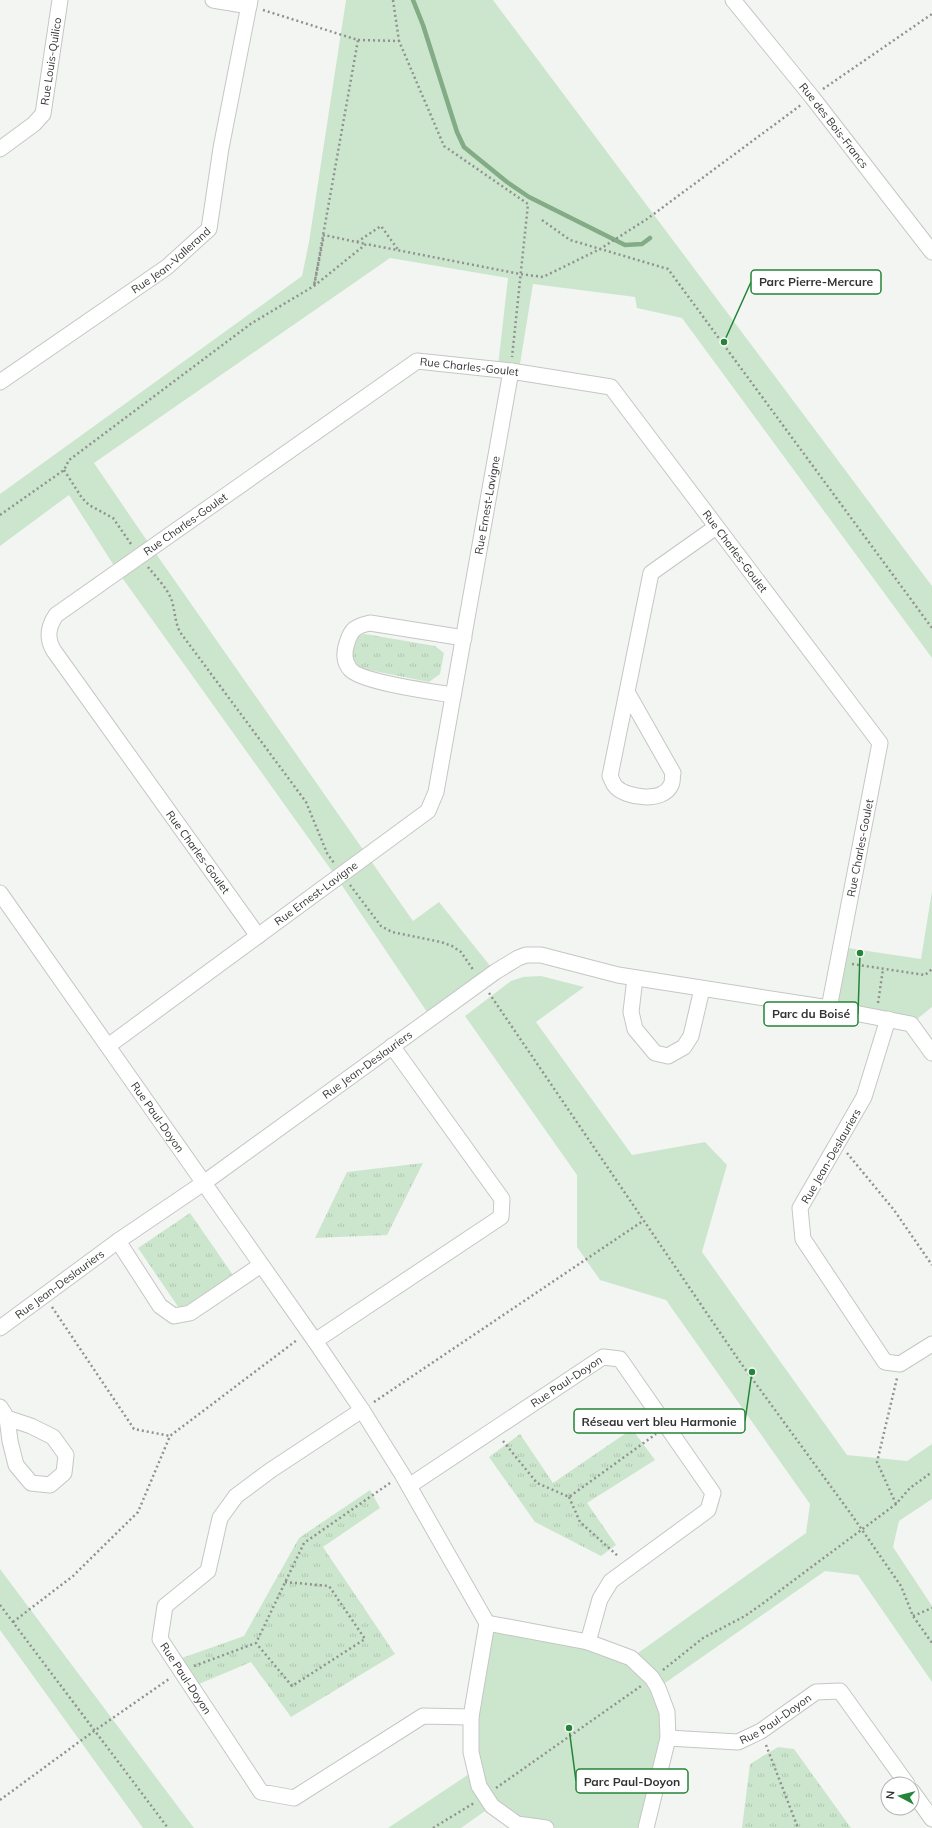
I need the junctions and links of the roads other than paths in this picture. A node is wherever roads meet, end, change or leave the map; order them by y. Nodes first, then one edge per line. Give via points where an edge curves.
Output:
1 (60, 0) edge
2 (213, 0) edge
3 (733, 0) edge
4 (249, 3) edge
5 (0, 149) edge
6 (932, 252) edge
7 (511, 371) junction
8 (0, 382) edge
9 (716, 527) junction
10 (464, 638) junction
11 (627, 692) junction
12 (453, 696) junction
13 (0, 893) edge
14 (258, 936) junction
15 (635, 978) junction
16 (702, 989) junction
17 (829, 1008) junction
18 (882, 1018) junction
19 (108, 1046) junction
20 (392, 1046) junction
21 (932, 1053) edge
22 (205, 1182) junction
23 (118, 1241) junction
24 (261, 1265) junction
25 (0, 1328) edge
26 (312, 1336) junction
27 (932, 1344) edge
28 (362, 1410) junction
29 (4, 1413) edge
30 (405, 1480) junction
31 (487, 1623) junction
32 (588, 1642) junction
33 (471, 1718) junction
34 (668, 1738) junction
35 (901, 1776) edge
36 (920, 1802) edge
37 (932, 1819) edge
38 (546, 1828) edge
39 (646, 1828) edge

1 - 5 street, Rue Louis-Quilico via 43,114 34,124
2 - 4 street
3 - 6 street, Rue des Bois-Francs
4 - 8 street, Rue Jean-Vallerand via 221,148 209,229 167,267
7 - 9 street, Rue Charles-Goulet via 611,388
7 - 10 street, Rue Ernest-Lavigne
7 - 14 street, Rue Charles-Goulet via 417,361 56,615 50,624 50,644
9 - 11 street via 651,573
9 - 17 street, Rue Charles-Goulet via 880,743
10 - 12 street, Rue Ernest-Lavigne
10 - 12 street via 370,622 351,631 346,645 345,660 350,670 365,678
11 - 11 street via 610,776 614,786 624,793 652,798 666,792 671,785 673,773
12 - 14 street, Rue Ernest-Lavigne via 436,792 428,811
13 - 19 street, Rue Paul-Doyon
14 - 19 street, Rue Ernest-Lavigne
15 - 16 street, Rue Jean-Deslauriers
15 - 16 street via 631,1012 634,1029 655,1053 668,1056 684,1047 691,1036
15 - 20 street, Rue Jean-Deslauriers via 534,954 526,955 510,962
16 - 17 street, Rue Jean-Deslauriers
17 - 18 street, Rue Jean-Deslauriers
18 - 21 street, Rue Jean-Deslauriers via 911,1024
18 - 27 street, Rue Jean-Deslauriers via 864,1097 800,1208 803,1239 885,1362 900,1364
19 - 22 street, Rue Paul-Doyon
20 - 22 street, Rue Jean-Deslauriers
20 - 26 street via 502,1199 501,1217
22 - 23 street, Rue Jean-Deslauriers
22 - 24 street, Rue Paul-Doyon
23 - 24 street via 160,1306 174,1316 190,1312
23 - 25 street, Rue Jean-Deslauriers
24 - 26 street, Rue Paul-Doyon
26 - 28 street, Rue Paul-Doyon
28 - 30 street, Rue Paul-Doyon
28 - 33 street, Rue Paul-Doyon via 236,1496 220,1518 208,1571 165,1606 160,1639 261,1792 294,1798 424,1716
29 - 29 street via 16,1466 31,1483 50,1485 64,1473 66,1455 52,1438
30 - 31 street, Rue Paul-Doyon
30 - 32 street, Rue Paul-Doyon via 494,1429 603,1357 620,1359 713,1493 708,1510 611,1581 600,1599
31 - 32 street
31 - 33 street
32 - 34 street via 631,1658 649,1674 658,1688 667,1712
33 - 38 street via 471,1752 479,1786 492,1806 517,1824
34 - 35 street, Rue Paul-Doyon via 738,1742 761,1731 816,1692 840,1691
34 - 39 street
36 - 37 street

